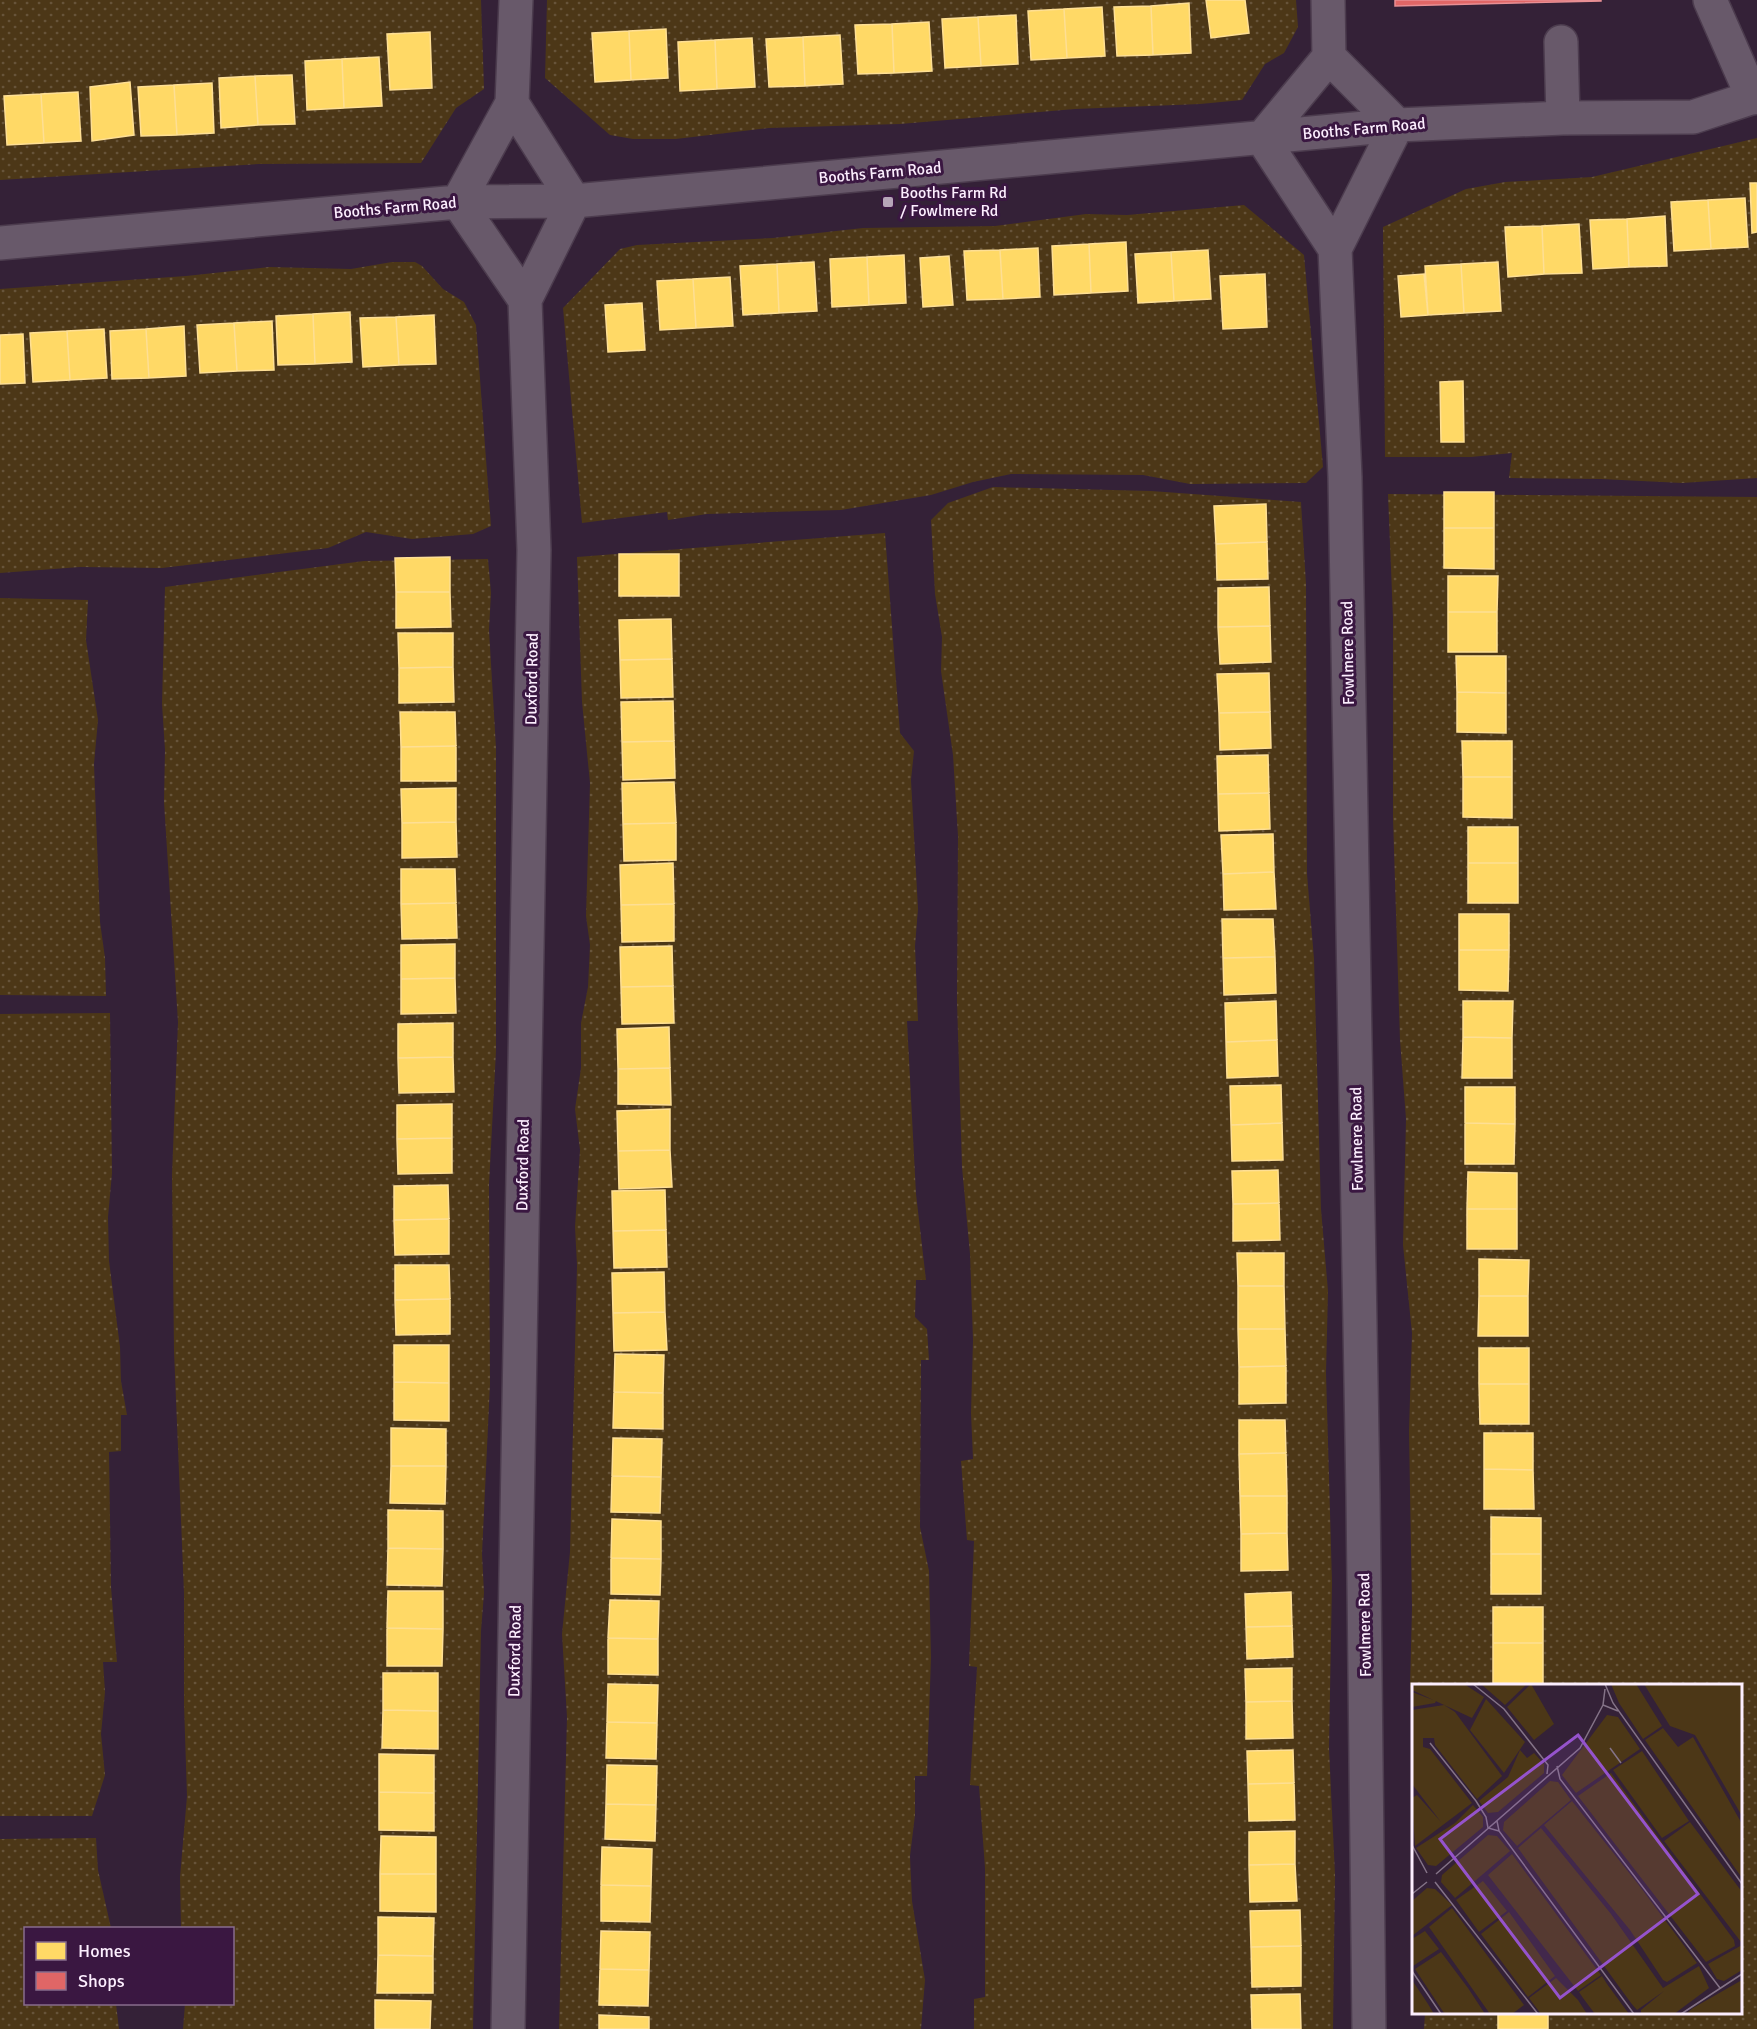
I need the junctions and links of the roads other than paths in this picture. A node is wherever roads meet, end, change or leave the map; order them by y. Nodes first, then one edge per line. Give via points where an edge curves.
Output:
1 (516, 0) edge
2 (1328, 0) edge
3 (1710, 0) edge
4 (1561, 42) dead end
5 (1329, 57) junction
6 (1755, 97) edge
7 (512, 103) junction
8 (1563, 118) junction
9 (1397, 125) junction
10 (1262, 138) junction
11 (574, 201) junction
12 (458, 202) junction
13 (0, 243) edge
14 (1335, 249) junction
15 (525, 300) junction
16 (508, 2029) edge
17 (1368, 2029) edge

1 - 7 street
2 - 5 street
3 - 6 street
4 - 8 street
5 - 9 street
5 - 10 street
6 - 8 street, Booths Farm Road via 1693,117
7 - 11 street
7 - 12 street
8 - 9 street, Booths Farm Road
9 - 10 street, Booths Farm Road
9 - 14 street, Fowlmere Road
10 - 11 street, Booths Farm Road
10 - 14 street
11 - 12 street, Booths Farm Road
11 - 15 street, Duxford Road
12 - 13 street, Booths Farm Road
12 - 15 street
14 - 17 street, Fowlmere Road via 1345,489
15 - 16 street, Duxford Road via 534,550

